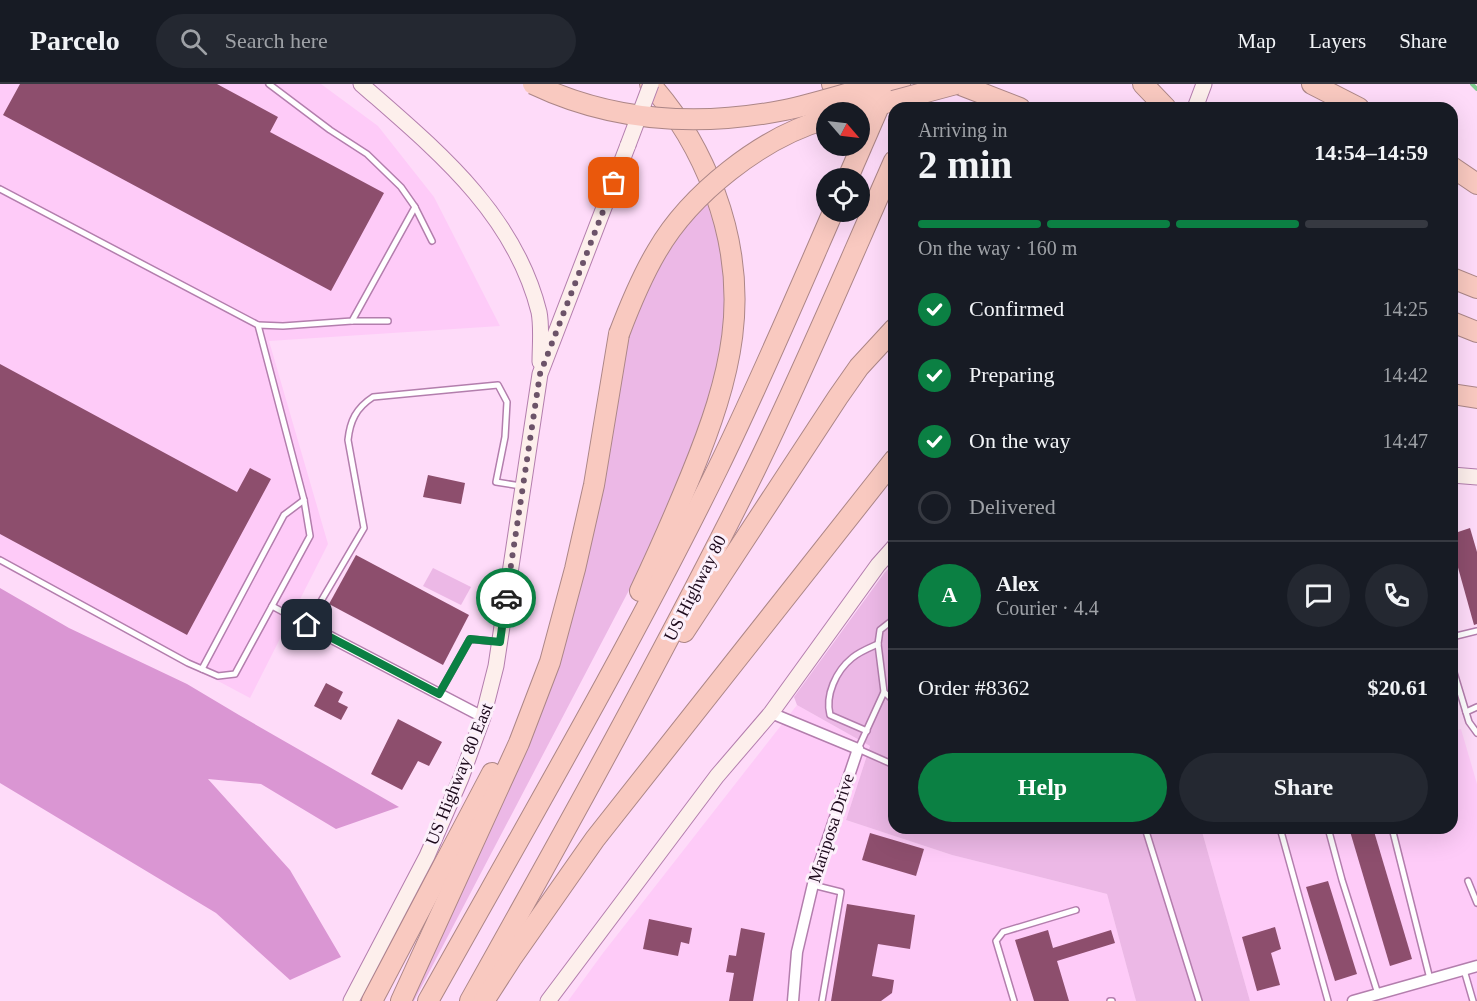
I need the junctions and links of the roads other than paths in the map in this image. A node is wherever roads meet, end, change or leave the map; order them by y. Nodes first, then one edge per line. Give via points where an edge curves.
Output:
1 (269, 84) edge
2 (361, 84) edge
3 (533, 84) edge
4 (650, 84) edge
5 (832, 84) edge
6 (883, 84) edge
7 (889, 84) edge
8 (899, 84) edge
9 (916, 84) edge
10 (928, 84) edge
11 (957, 84) edge
12 (1143, 84) edge
13 (1204, 84) edge
14 (1312, 84) edge
15 (888, 102) edge
16 (890, 102) edge
17 (906, 102) edge
18 (920, 102) edge
19 (924, 102) edge
20 (1004, 102) edge
21 (1160, 102) edge
22 (1197, 102) edge
23 (1347, 102) edge
24 (888, 105) edge
25 (870, 107) edge
26 (816, 123) edge
27 (852, 168) edge
28 (1458, 171) edge
29 (888, 175) edge
30 (1477, 184) edge
31 (0, 189) edge
32 (415, 207) junction
33 (829, 222) edge
34 (432, 241) dead end
35 (352, 321) junction
36 (388, 321) dead end
37 (258, 324) junction
38 (1458, 324) edge
39 (1477, 332) edge
40 (888, 336) edge
41 (1458, 337) edge
42 (1477, 342) edge
43 (540, 374) junction
44 (1458, 395) edge
45 (1477, 398) edge
46 (888, 468) edge
47 (1458, 475) edge
48 (1477, 477) edge
49 (522, 486) junction
50 (304, 500) junction
51 (888, 554) edge
52 (0, 560) edge
53 (272, 606) junction
54 (563, 611) junction
55 (888, 624) edge
56 (307, 625) junction
57 (1477, 631) edge
58 (1458, 636) edge
59 (500, 642) junction
60 (878, 644) junction
61 (615, 664) junction
62 (202, 669) junction
63 (1458, 686) edge
64 (884, 692) junction
65 (439, 694) junction
66 (888, 696) edge
67 (636, 702) junction
68 (1477, 707) edge
69 (1466, 712) junction
70 (771, 713) junction
71 (483, 717) junction
72 (867, 731) junction
73 (1477, 733) edge
74 (858, 749) junction
75 (888, 762) edge
76 (1147, 834) edge
77 (1282, 834) edge
78 (1330, 834) edge
79 (1394, 834) edge
80 (1468, 881) dead end
81 (813, 885) junction
82 (1477, 903) edge
83 (1076, 910) dead end
84 (1477, 966) edge
85 (1464, 970) junction
86 (1430, 979) junction
87 (1378, 994) junction
88 (351, 1001) edge
89 (372, 1001) edge
90 (401, 1001) edge
91 (428, 1001) edge
92 (470, 1001) edge
93 (484, 1001) edge
94 (548, 1001) edge
95 (793, 1001) edge
96 (822, 1001) edge
97 (1014, 1001) edge
98 (1199, 1001) edge
99 (1328, 1001) edge
100 (1353, 1001) edge
101 (1473, 1001) edge

1 - 32 lane via 367,154 401,187
2 - 43 main road via 437,152 481,198 519,255 539,314
3 - 6 highway, bridge via 606,111 661,119 710,120 787,109
4 - 43 main road, US Highway 80 East, bridge
4 - 61 highway via 690,140 717,198 730,247 735,313 731,352 718,406 627,621
5 - 24 highway
7 - 27 highway, bridge
8 - 17 highway
9 - 19 highway
10 - 18 highway
11 - 16 highway, bridge
11 - 20 highway
12 - 21 highway
13 - 22 main road
14 - 23 highway
15 - 25 highway, bridge
26 - 54 highway, bridge via 732,168 688,209 658,249 634,293 619,334 594,485
28 - 30 highway
29 - 67 highway, US Highway 80 via 788,400
31 - 37 lane
32 - 34 lane
32 - 35 lane
33 - 61 highway, US Highway 80 via 718,467
35 - 36 lane
35 - 37 lane
37 - 50 lane
38 - 39 highway
40 - 67 highway via 838,397
41 - 42 highway
43 - 49 main road, US Highway 80 East
44 - 45 highway
46 - 93 highway via 595,839
47 - 48 main road
49 - 56 lane via 496,482 507,402 498,384 379,395 363,403 350,426 348,440 364,528
49 - 59 main road, US Highway 80 East
50 - 53 lane via 310,536
50 - 62 lane via 285,515
51 - 70 main road
52 - 62 lane
53 - 56 lane
53 - 62 lane via 235,674 218,676
54 - 89 highway via 505,747
54 - 90 highway via 530,718
55 - 60 lane via 880,630
56 - 65 street
57 - 58 lane
59 - 65 lane via 470,639
59 - 71 main road, US Highway 80 East
60 - 64 lane
60 - 72 lane via 852,658 834,680 828,706 830,715
61 - 91 highway, US Highway 80
63 - 69 lane
64 - 66 lane
64 - 72 lane
65 - 71 street
67 - 92 highway, US Highway 80
68 - 69 lane
69 - 73 lane
70 - 74 street, Mariposa Drive
70 - 94 main road via 717,776
71 - 88 main road, US Highway 80 East via 427,856
72 - 74 lane
74 - 75 lane
74 - 81 street, Mariposa Drive
76 - 98 lane
77 - 99 lane
78 - 87 lane
79 - 86 lane
80 - 82 lane
81 - 95 street, Mariposa Drive via 797,952
81 - 96 lane via 841,892
83 - 97 lane via 1003,932 996,941
84 - 85 street
85 - 86 street
85 - 101 lane
86 - 87 street
87 - 100 street

